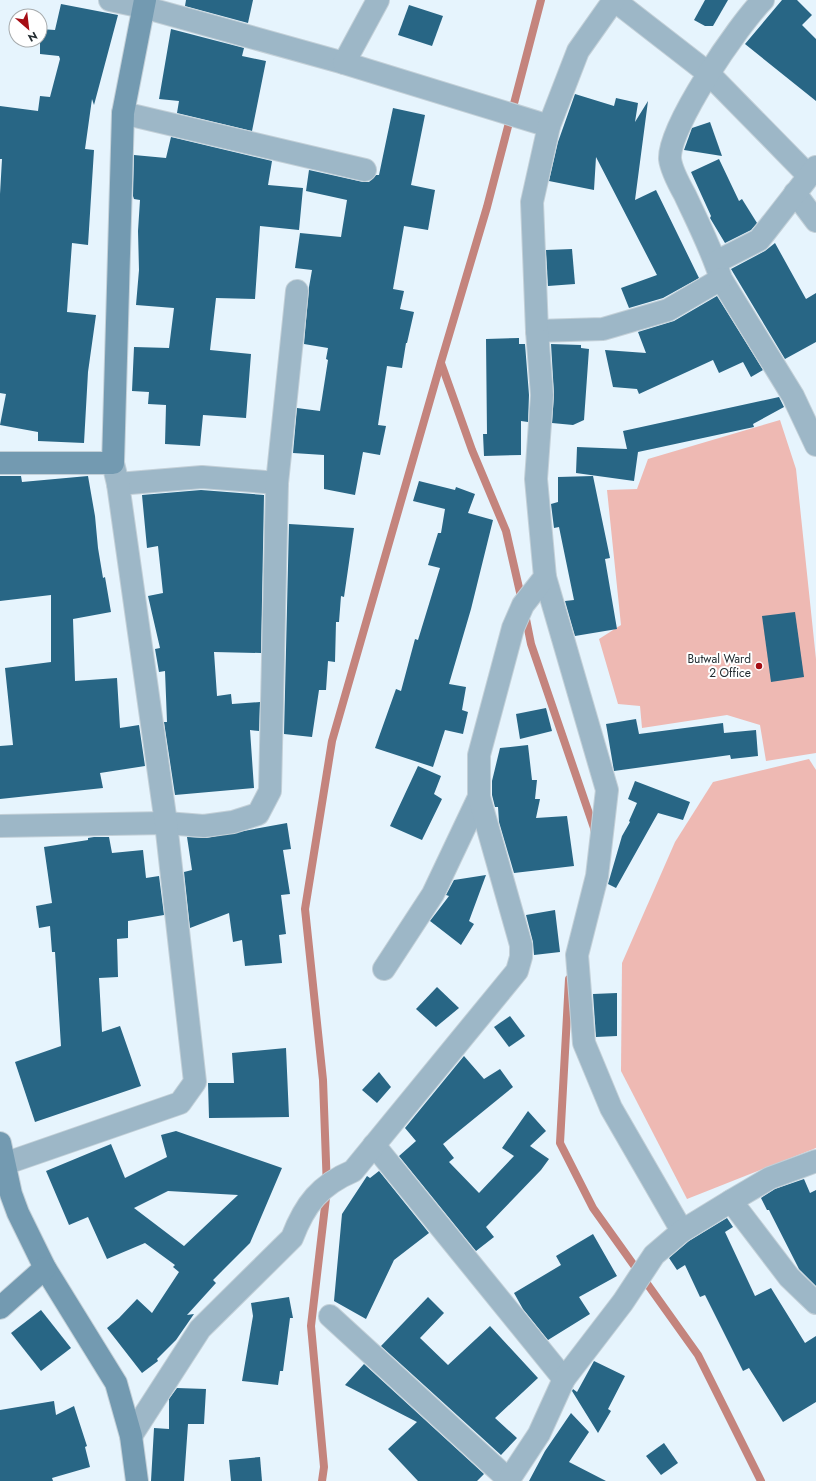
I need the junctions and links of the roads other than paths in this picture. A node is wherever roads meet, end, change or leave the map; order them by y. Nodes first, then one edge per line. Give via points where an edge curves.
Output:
1 (110, 0) edge
2 (378, 0) edge
3 (614, 0) edge
4 (763, 0) edge
5 (144, 3) edge
6 (344, 63) junction
7 (708, 73) junction
8 (123, 113) junction
9 (549, 126) junction
10 (365, 170) dead end
11 (812, 171) edge
12 (794, 193) junction
13 (816, 221) edge
14 (718, 270) junction
15 (297, 291) dead end
16 (537, 331) junction
17 (816, 445) edge
18 (0, 463) edge
19 (116, 473) junction
20 (277, 483) junction
21 (545, 577) junction
22 (479, 797) junction
23 (166, 823) junction
24 (0, 826) edge
25 (384, 970) dead end
26 (374, 1145) junction
27 (2, 1153) edge
28 (816, 1161) edge
29 (6, 1194) edge
30 (731, 1200) junction
31 (682, 1231) junction
32 (45, 1268) junction
33 (816, 1303) edge
34 (0, 1308) edge
35 (330, 1316) dead end
36 (564, 1379) junction
37 (131, 1436) junction
38 (508, 1480) edge
39 (137, 1481) edge

1 - 5 street
2 - 6 street
3 - 7 street
3 - 9 street via 578,50
4 - 7 street
5 - 6 street
5 - 8 street
6 - 9 street
7 - 11 street
7 - 14 street via 674,136 670,159
8 - 10 street
8 - 19 street
9 - 16 street via 532,202
11 - 12 street
12 - 13 street
12 - 14 street via 759,240
14 - 16 street via 668,310 603,329
14 - 17 street via 793,396
15 - 20 street
16 - 21 street via 542,395 536,479
18 - 19 street
19 - 20 street
19 - 23 street
20 - 23 street via 270,791 258,814 233,822 204,826
21 - 22 street via 523,605 514,628 479,755
21 - 31 street via 607,790 597,876 576,955 584,1042 611,1108
22 - 25 street via 433,894
22 - 26 street via 521,945 517,971
23 - 24 street
23 - 27 street via 195,1082 180,1104
26 - 36 street
26 - 37 street via 353,1171 334,1179 315,1195 298,1221 292,1238 200,1329
27 - 29 street
28 - 30 street via 770,1178
29 - 32 street
30 - 31 street
30 - 33 street via 789,1278
31 - 36 street via 654,1255
32 - 34 street
32 - 37 street via 116,1384
35 - 38 street
36 - 38 street via 539,1434
37 - 39 street

